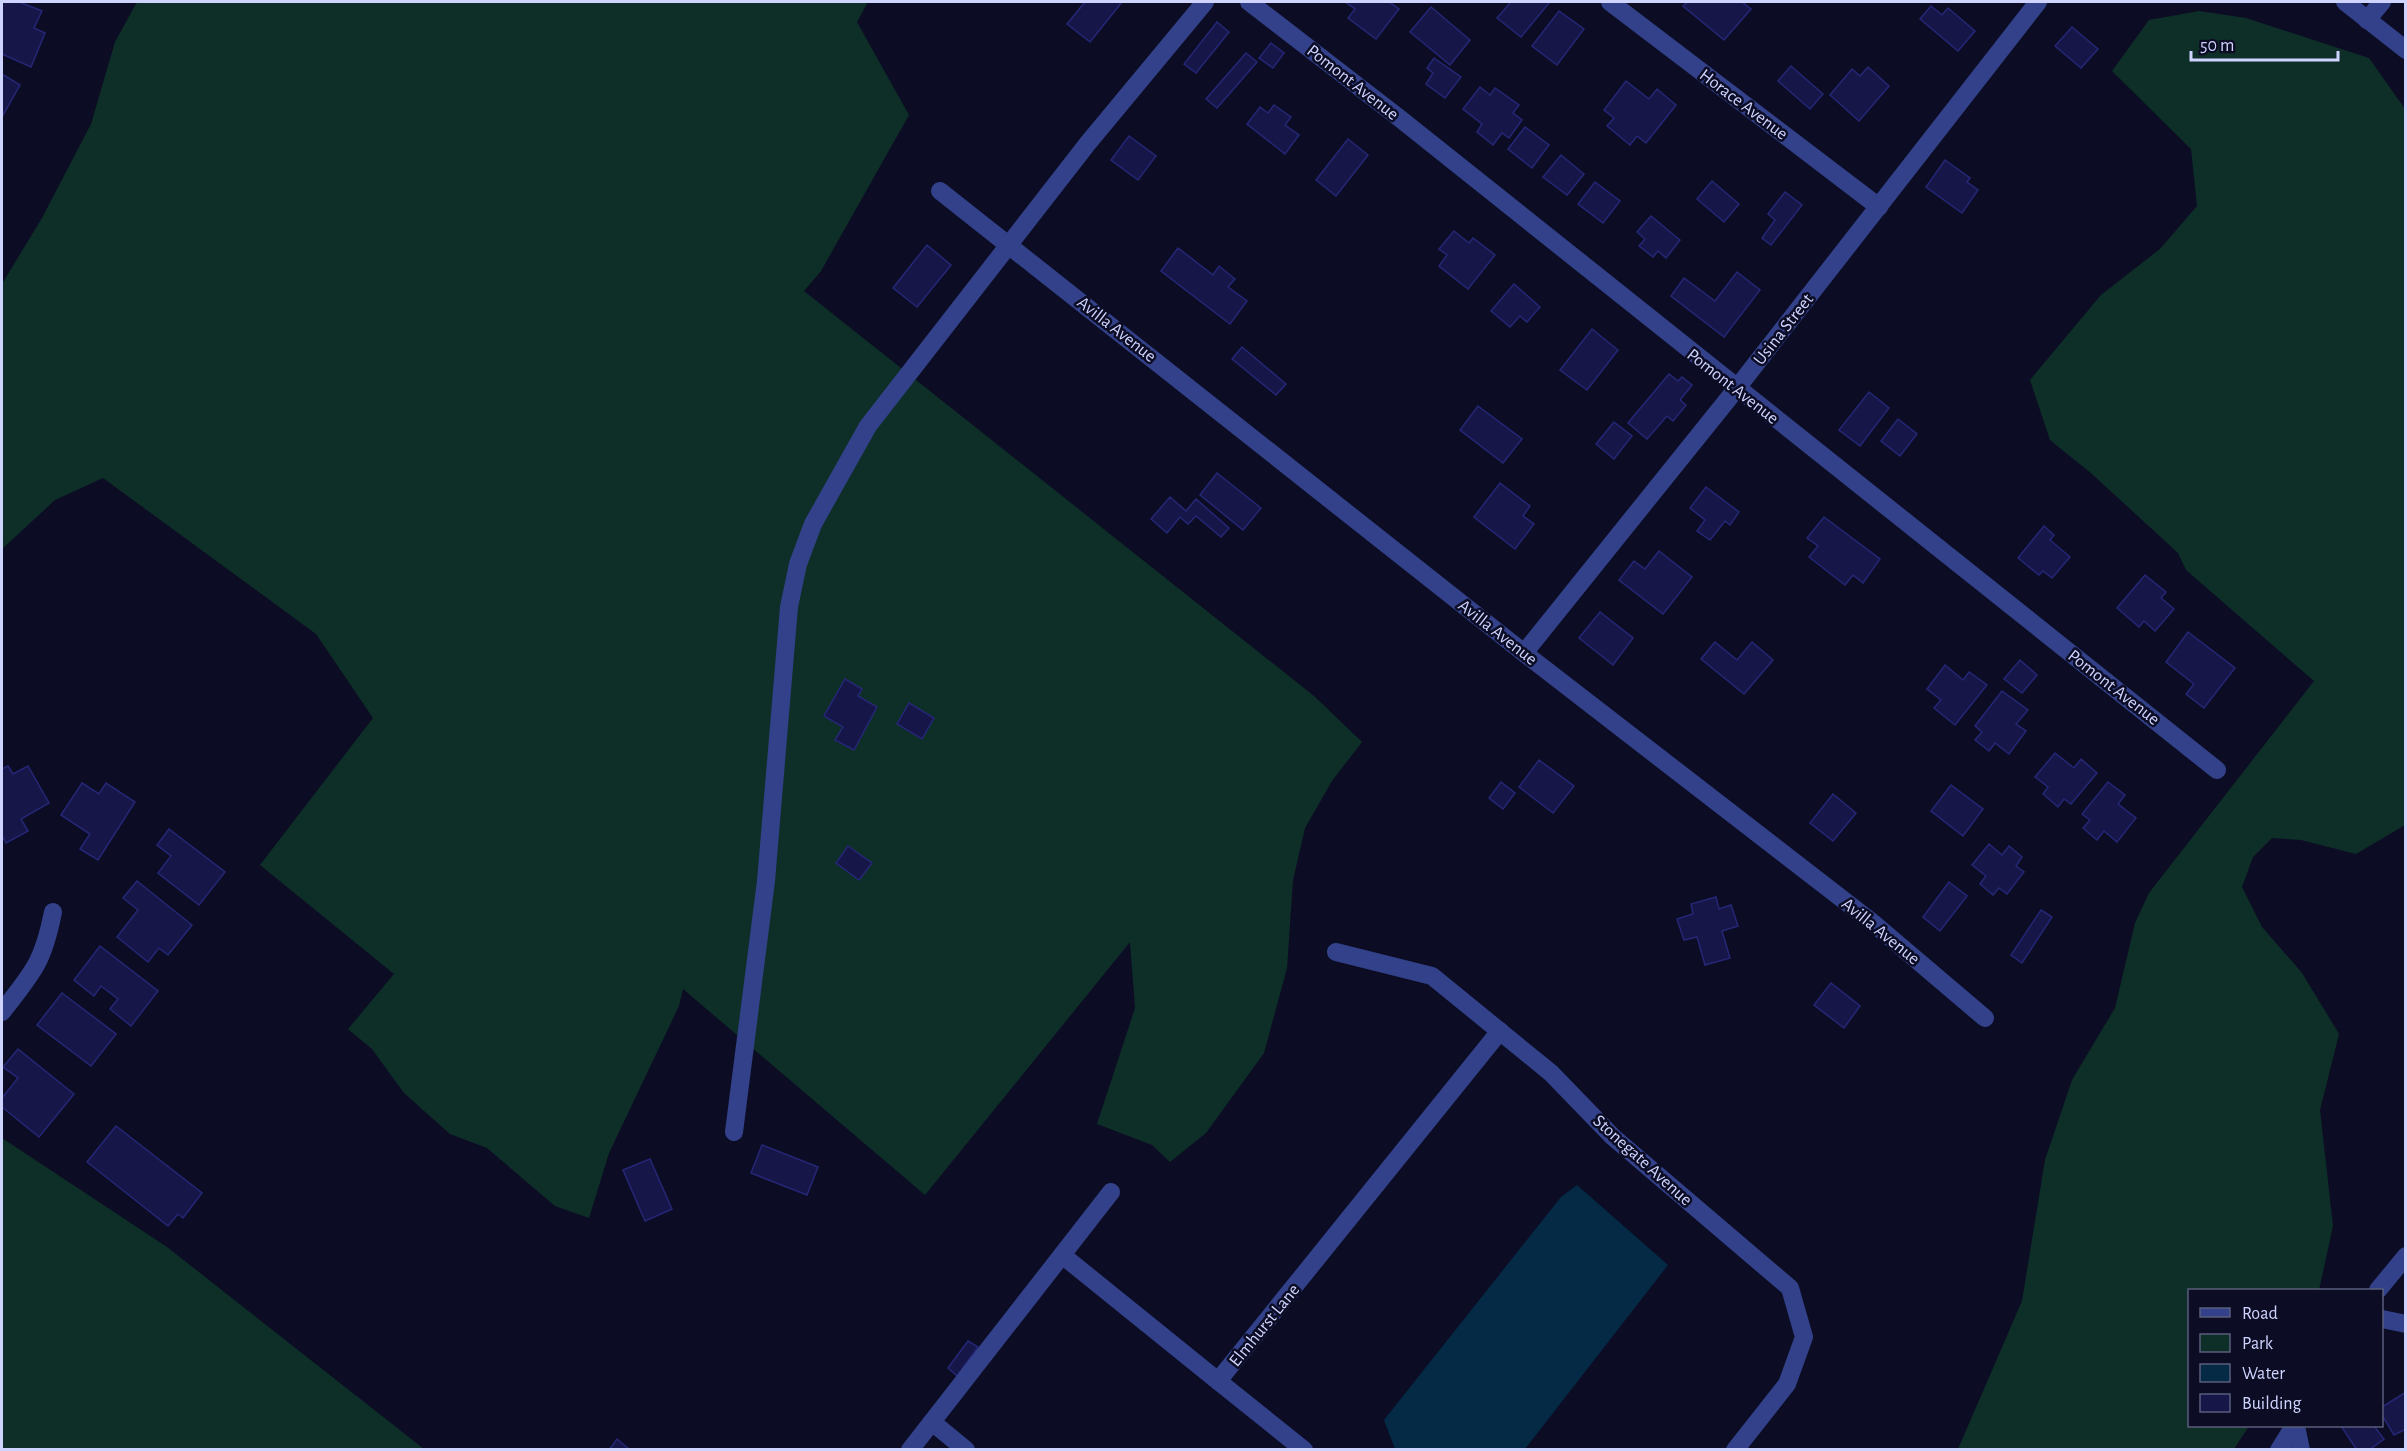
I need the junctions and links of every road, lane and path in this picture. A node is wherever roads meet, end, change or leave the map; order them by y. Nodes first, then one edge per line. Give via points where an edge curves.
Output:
1 (1205, 2) edge
2 (1249, 2) edge
3 (1610, 2) edge
4 (2038, 2) edge
5 (2344, 2) edge
6 (2382, 2) edge
7 (2367, 20) junction
8 (2406, 50) edge
9 (940, 191) dead end
10 (1879, 207) junction
11 (1011, 246) junction
12 (1737, 388) junction
13 (1524, 653) junction
14 (2217, 770) dead end
15 (53, 912) dead end
16 (1336, 952) dead end
17 (2, 1012) edge
18 (1985, 1018) dead end
19 (1500, 1031) junction
20 (734, 1132) dead end
21 (1111, 1192) dead end
22 (1062, 1255) junction
23 (2406, 1256) edge
24 (2380, 1289) edge
25 (2383, 1319) edge
26 (2406, 1324) edge
27 (1218, 1381) junction
28 (932, 1422) junction
29 (2294, 1427) edge
30 (2296, 1427) edge
31 (910, 1449) edge
32 (966, 1449) edge
33 (1304, 1449) edge
34 (1735, 1449) edge
35 (2279, 1449) edge
36 (2301, 1449) edge

1 - 11 street via 1088,143
2 - 12 street, Pomont Avenue
3 - 10 street, Horace Avenue
4 - 10 street, Usina Street
5 - 7 street
6 - 7 street
7 - 8 street
9 - 11 street, Avilla Avenue
10 - 12 street, Usina Street
11 - 13 street, Avilla Avenue
11 - 20 street via 868,426 813,524 798,564 789,607 766,881
12 - 13 street, Usina Street
12 - 14 street, Pomont Avenue
13 - 18 street, Avilla Avenue via 1872,922
15 - 17 street via 38,966
16 - 19 street, Stonegate Avenue via 1432,976
19 - 27 street, Elmhurst Lane
19 - 34 street, Stonegate Avenue via 1551,1073 1613,1137 1790,1288 1804,1337 1787,1384
21 - 22 street
22 - 27 street, Elmhurst Lane
22 - 28 street
23 - 24 street
25 - 26 street
27 - 33 street
28 - 31 street
28 - 32 street
29 - 35 street
30 - 36 street

